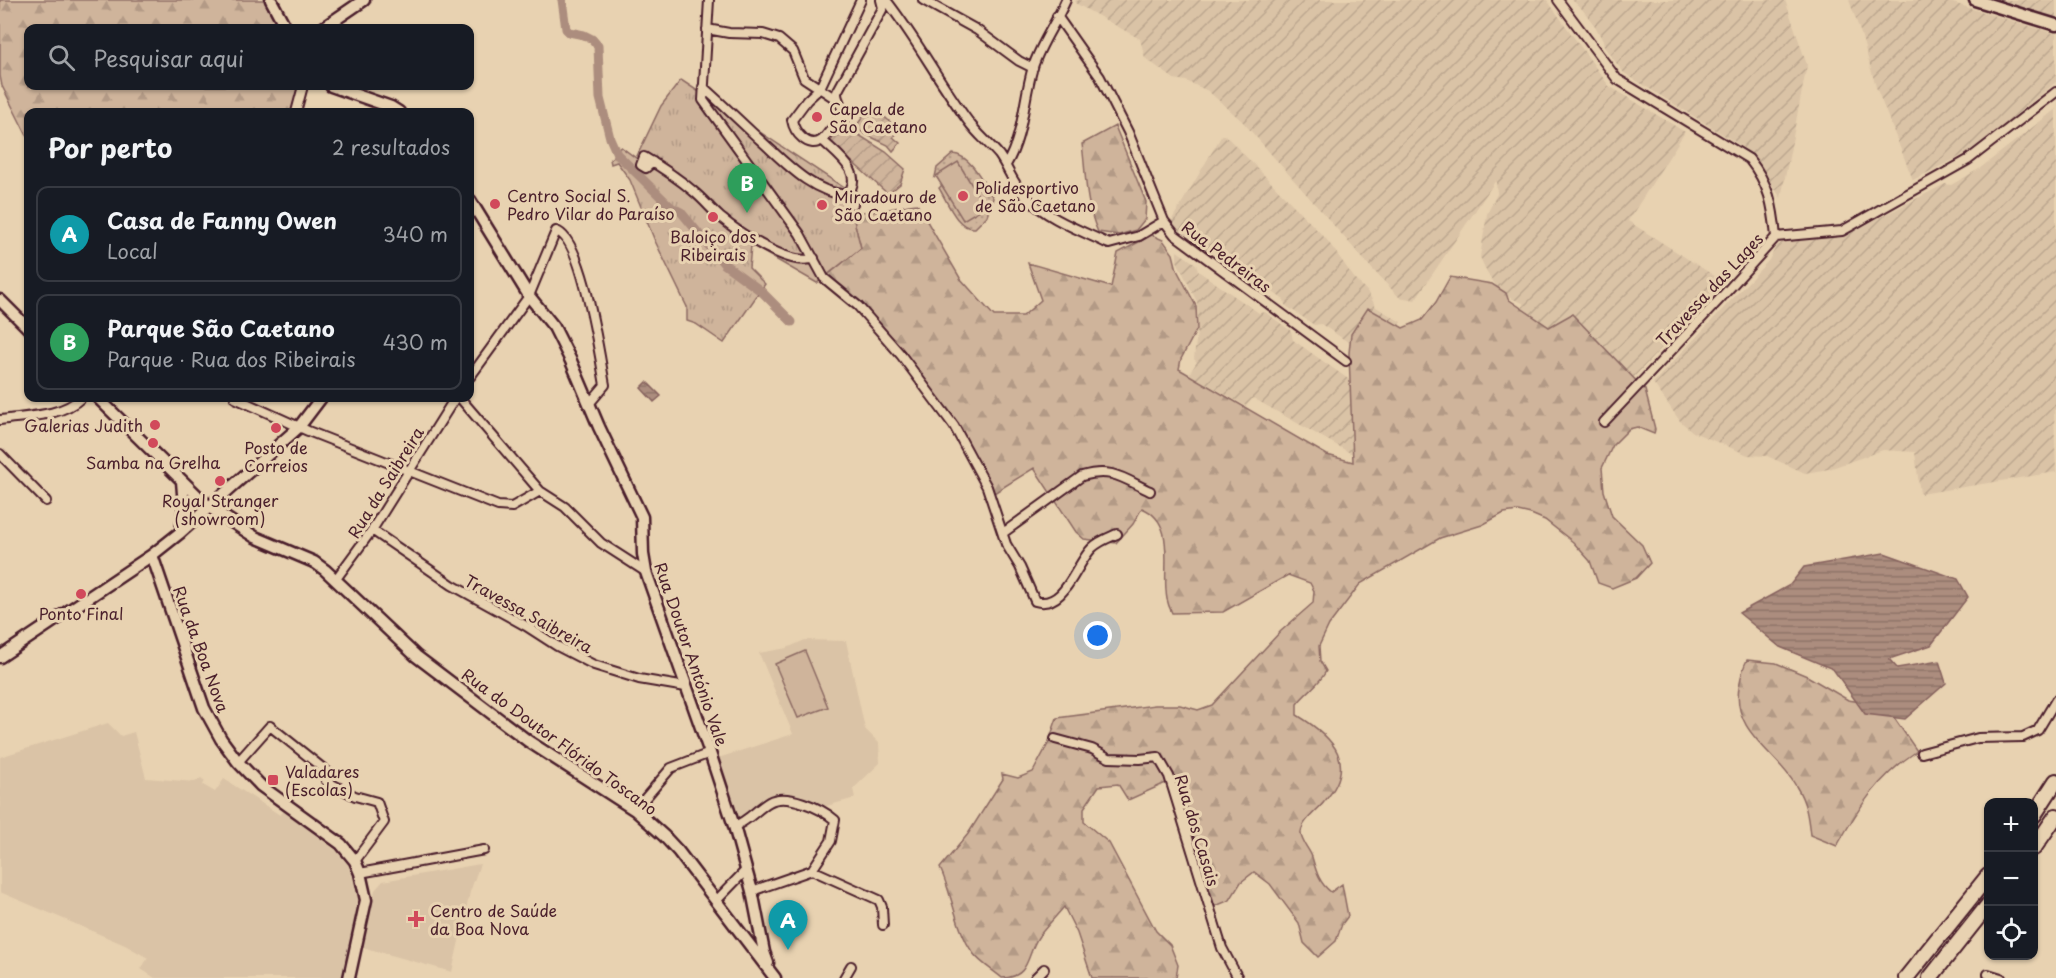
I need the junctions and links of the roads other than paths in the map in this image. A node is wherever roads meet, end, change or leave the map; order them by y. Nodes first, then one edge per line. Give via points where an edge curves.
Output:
1 (271, 0) edge
2 (364, 0) edge
3 (709, 0) edge
4 (861, 0) edge
5 (883, 0) edge
6 (923, 0) edge
7 (1066, 0) edge
8 (1558, 0) edge
9 (1975, 0) edge
10 (1057, 16) junction
11 (284, 24) edge
12 (329, 24) edge
13 (2056, 24) edge
14 (707, 29) junction
15 (1033, 68) junction
16 (703, 87) junction
17 (820, 88) junction
18 (302, 90) edge
19 (342, 90) edge
20 (2056, 92) edge
21 (836, 99) junction
22 (297, 108) edge
23 (393, 108) edge
24 (822, 140) junction
25 (653, 162) dead end
26 (1006, 165) junction
27 (848, 194) junction
28 (853, 204) dead end
29 (474, 210) edge
30 (1164, 221) junction
31 (1776, 237) junction
32 (814, 258) junction
33 (529, 296) junction
34 (0, 300) edge
35 (24, 324) edge
36 (1346, 362) dead end
37 (474, 372) edge
38 (77, 402) edge
39 (104, 402) edge
40 (245, 402) edge
41 (318, 402) edge
42 (452, 402) edge
43 (463, 402) edge
44 (589, 404) junction
45 (0, 420) edge
46 (1604, 422) dead end
47 (299, 427) junction
48 (0, 454) edge
49 (408, 471) junction
50 (182, 480) junction
51 (1150, 491) dead end
52 (540, 492) junction
53 (46, 501) dead end
54 (209, 507) junction
55 (372, 530) junction
56 (181, 532) junction
57 (1003, 533) junction
58 (1117, 534) dead end
59 (152, 555) junction
60 (646, 572) junction
61 (336, 579) junction
62 (1, 652) edge
63 (686, 687) junction
64 (2056, 700) edge
65 (1054, 739) dead end
66 (710, 753) junction
67 (1922, 753) dead end
68 (238, 762) junction
69 (2056, 781) edge
70 (2038, 809) edge
71 (635, 810) junction
72 (2056, 816) edge
73 (734, 826) junction
74 (2038, 842) edge
75 (484, 850) dead end
76 (355, 861) junction
77 (746, 870) junction
78 (812, 870) junction
79 (360, 873) junction
80 (1984, 882) edge
81 (752, 891) junction
82 (717, 900) junction
83 (1984, 912) edge
84 (883, 925) dead end
85 (851, 966) dead end
86 (1044, 969) dead end
87 (1988, 974) dead end
88 (774, 976) edge
89 (349, 978) edge
90 (844, 978) edge
91 (1035, 978) edge
92 (1238, 978) edge
93 (1906, 978) edge
94 (1930, 978) edge
95 (2001, 978) edge

1 - 11 main road
2 - 12 main road
3 - 14 street
4 - 17 street
5 - 21 street via 883,8
5 - 26 street via 902,20 969,123
6 - 15 street
7 - 10 street
8 - 31 street, Travessa das Lages via 1617,79 1749,159 1761,175 1773,206
9 - 13 main road
10 - 15 street
10 - 30 street via 1100,77 1128,132
14 - 16 street
14 - 17 street via 779,39 793,51 804,78
15 - 26 street via 1015,151
16 - 27 street via 788,166 813,184
16 - 32 street via 703,100 720,127
17 - 21 street
17 - 24 street via 792,120 796,132 806,141
18 - 22 street
19 - 23 main road
20 - 31 street via 1968,160 1842,231
21 - 24 street via 842,117
24 - 27 street via 850,167 853,180
25 - 32 street via 746,235 794,260
26 - 30 street, Rua Pedreiras via 1026,198 1109,244 1139,236
27 - 28 street
29 - 33 main road, Rua Doutor António Vale
30 - 36 street, Rua Pedreiras via 1175,235
31 - 46 street, Travessa das Lages
32 - 57 street via 824,278 858,306 954,426 987,487
33 - 37 street
33 - 44 main road, Rua Doutor António Vale via 554,327
33 - 44 street via 556,231 565,236 580,266 595,330 605,386
34 - 35 main road
38 - 45 street via 57,411
39 - 50 main road, Rua do Doutor Flórido Toscano
40 - 47 street
41 - 47 main road
42 - 49 street, Rua da Saibreira
43 - 52 street
44 - 60 main road, Rua Doutor António Vale via 642,518
47 - 49 street
47 - 54 main road
48 - 53 street
49 - 52 street via 498,506 512,507
49 - 55 street, Rua da Saibreira
50 - 54 main road, Rua do Doutor Flórido Toscano
50 - 56 main road
51 - 57 street via 1113,473 1082,476
52 - 60 street via 565,507 601,543
54 - 56 main road
54 - 61 main road, Rua do Doutor Flórido Toscano via 244,531 314,562
55 - 61 street, Rua da Saibreira
55 - 63 street, Travessa Saibreira via 452,585 594,665 639,679
56 - 59 main road
57 - 58 street via 1035,601 1044,604 1056,599 1092,548
59 - 62 main road
59 - 68 main road, Rua da Boa Nova via 204,708
60 - 63 main road, Rua Doutor António Vale
61 - 71 main road, Rua do Doutor Flórido Toscano via 416,656 528,741
63 - 66 main road, Rua Doutor António Vale
64 - 67 street via 2038,730 2023,737 1978,738
65 - 92 street, Rua dos Casais via 1092,749 1108,758 1158,757 1169,776 1222,948
66 - 71 street via 671,768
66 - 73 main road, Rua Doutor António Vale
68 - 76 main road, Rua da Boa Nova via 261,786 341,844
68 - 76 street via 270,726 330,774 326,781 377,802 384,822
69 - 70 highway
71 - 82 main road, Rua do Doutor Flórido Toscano via 671,843
72 - 74 highway
73 - 77 main road, Rua Doutor António Vale
73 - 78 street via 772,800 796,800 830,815 835,820 831,841
75 - 79 street
76 - 79 main road, Rua da Boa Nova
77 - 81 main road, Rua Doutor António Vale
77 - 82 street
78 - 81 street
78 - 84 street via 879,900
79 - 89 main road, Rua da Boa Nova via 366,900
80 - 93 highway
81 - 88 main road, Rua Doutor António Vale via 764,952
82 - 88 main road, Rua do Doutor Flórido Toscano
83 - 94 highway
85 - 90 street
86 - 91 street
87 - 95 street

